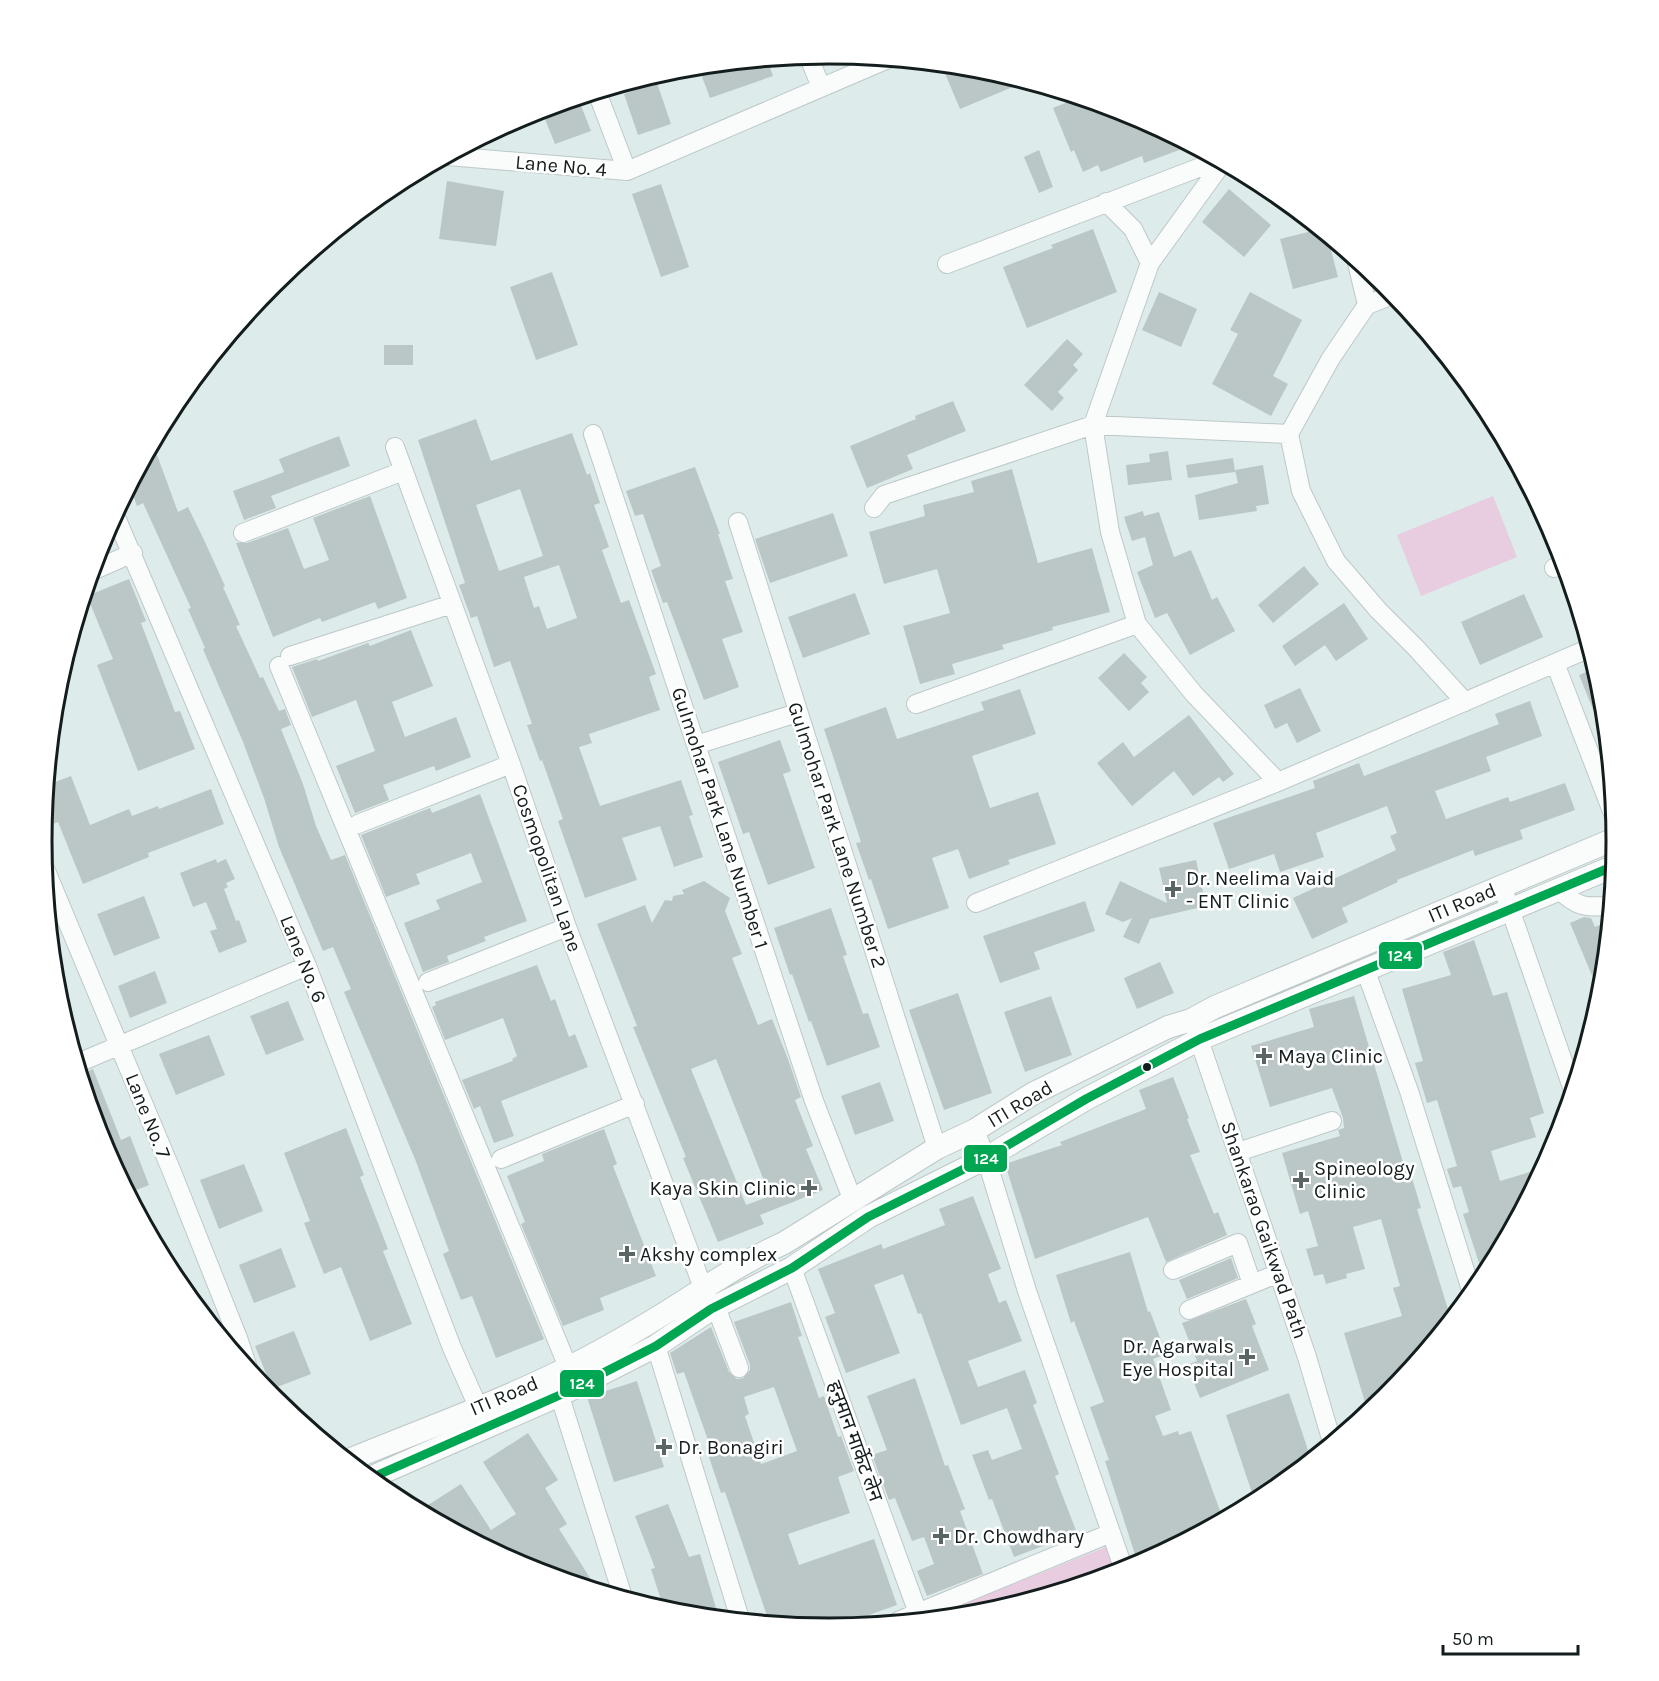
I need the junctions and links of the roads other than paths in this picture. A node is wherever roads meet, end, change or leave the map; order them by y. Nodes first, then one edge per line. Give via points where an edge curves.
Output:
1 (812, 64) edge
2 (874, 65) edge
3 (821, 87) junction
4 (600, 99) edge
5 (461, 157) edge
6 (1210, 164) edge
7 (1218, 168) edge
8 (627, 171) junction
9 (1106, 202) junction
10 (1150, 263) junction
11 (947, 264) dead end
12 (1359, 272) edge
13 (1385, 298) edge
14 (1367, 305) junction
15 (1093, 425) junction
16 (593, 434) dead end
17 (1289, 434) junction
18 (395, 447) dead end
19 (403, 471) junction
20 (874, 508) dead end
21 (738, 522) dead end
22 (120, 525) edge
23 (243, 533) dead end
24 (133, 553) junction
25 (103, 566) edge
26 (452, 604) junction
27 (1137, 624) junction
28 (1583, 651) edge
29 (1555, 663) junction
30 (1465, 702) junction
31 (916, 704) dead end
32 (797, 712) junction
33 (696, 745) junction
34 (511, 764) junction
35 (1278, 782) junction
36 (1605, 793) edge
37 (358, 824) dead end
38 (1606, 843) edge
39 (1605, 870) edge
40 (1502, 886) junction
41 (1558, 889) junction
42 (54, 890) edge
43 (976, 903) dead end
44 (1603, 906) edge
45 (1510, 909) junction
46 (567, 927) junction
47 (307, 966) junction
48 (1365, 969) junction
49 (428, 982) dead end
50 (1196, 1030) junction
51 (119, 1046) junction
52 (85, 1060) edge
53 (1569, 1078) edge
54 (635, 1104) junction
55 (1332, 1121) dead end
56 (975, 1130) junction
57 (937, 1148) junction
58 (1238, 1152) junction
59 (986, 1158) junction
60 (501, 1159) dead end
61 (853, 1201) junction
62 (792, 1268) junction
63 (1173, 1270) dead end
64 (1279, 1273) junction
65 (1469, 1282) edge
66 (1252, 1284) junction
67 (702, 1288) junction
68 (714, 1308) junction
69 (1189, 1310) dead end
70 (656, 1346) junction
71 (241, 1349) edge
72 (739, 1368) dead end
73 (560, 1379) junction
74 (483, 1418) junction
75 (1330, 1435) edge
76 (356, 1457) edge
77 (379, 1473) edge
78 (1111, 1533) junction
79 (1121, 1560) edge
80 (614, 1587) edge
81 (738, 1612) edge
82 (920, 1612) edge
83 (918, 1613) edge

1 - 3 street
2 - 3 street
3 - 8 street
4 - 8 street, Lane No. 4
5 - 8 street, Lane No. 4
6 - 9 street
7 - 10 street
9 - 10 street via 1134,230
9 - 11 street
10 - 15 street
12 - 14 street
13 - 14 street
14 - 17 street via 1331,358
15 - 17 street
15 - 20 street via 884,495
15 - 27 street via 1110,532
16 - 33 street, Gulmohar Park Lane Number 1
17 - 30 street via 1300,491 1336,561
18 - 19 street, Cosmopolitan Lane
19 - 23 street
19 - 26 street, Cosmopolitan Lane
21 - 32 street, Gulmohar Park Lane Number 2
22 - 24 street, Lane No. 6
24 - 25 street
24 - 47 street, Lane No. 6
26 - 34 street, Cosmopolitan Lane
26 - 73 street via 284,661
27 - 31 street
27 - 35 street via 1194,694
28 - 29 street
29 - 30 street
29 - 36 street
30 - 35 street
32 - 33 street
32 - 57 street, Gulmohar Park Lane Number 2
33 - 61 street, Gulmohar Park Lane Number 1 via 814,1101
34 - 37 street
34 - 46 street, Cosmopolitan Lane
35 - 43 street
38 - 40 main road, ITI Road
39 - 41 main road, ITI Road
40 - 45 street
40 - 50 main road, ITI Road via 1215,1007
41 - 44 street via 1574,903
41 - 45 main road, ITI Road
42 - 51 street, Lane No. 7
45 - 48 main road, ITI Road
45 - 53 street
46 - 49 street
46 - 54 street, Cosmopolitan Lane
47 - 51 street
47 - 74 street, Lane No. 6 via 452,1348
48 - 50 main road, ITI Road
48 - 65 street via 1409,1091
50 - 56 main road, ITI Road via 1168,1027 1034,1093
50 - 58 street, Shankarao Gaikwad Path
50 - 59 main road, ITI Road
51 - 52 street
51 - 71 street, Lane No. 7
54 - 60 street
54 - 67 street, Cosmopolitan Lane
55 - 58 street
56 - 57 main road, ITI Road
56 - 59 street
57 - 61 main road, ITI Road
58 - 64 street, Shankarao Gaikwad Path
59 - 62 main road, ITI Road via 868,1217
59 - 78 street via 1027,1291
61 - 67 main road, ITI Road
62 - 68 main road, ITI Road
62 - 83 street, हनुमान मार्केट लेन
63 - 66 street via 1238,1243
64 - 66 street
64 - 75 street, Shankarao Gaikwad Path
66 - 69 street
67 - 68 street, Cosmopolitan Lane
67 - 73 main road, ITI Road
68 - 70 main road, ITI Road
68 - 72 street, Cosmopolitan Lane
70 - 73 main road, ITI Road
70 - 81 street
73 - 74 main road, ITI Road
73 - 80 street
74 - 76 main road, ITI Road via 436,1424
74 - 77 main road, ITI Road
78 - 79 street
78 - 82 street

